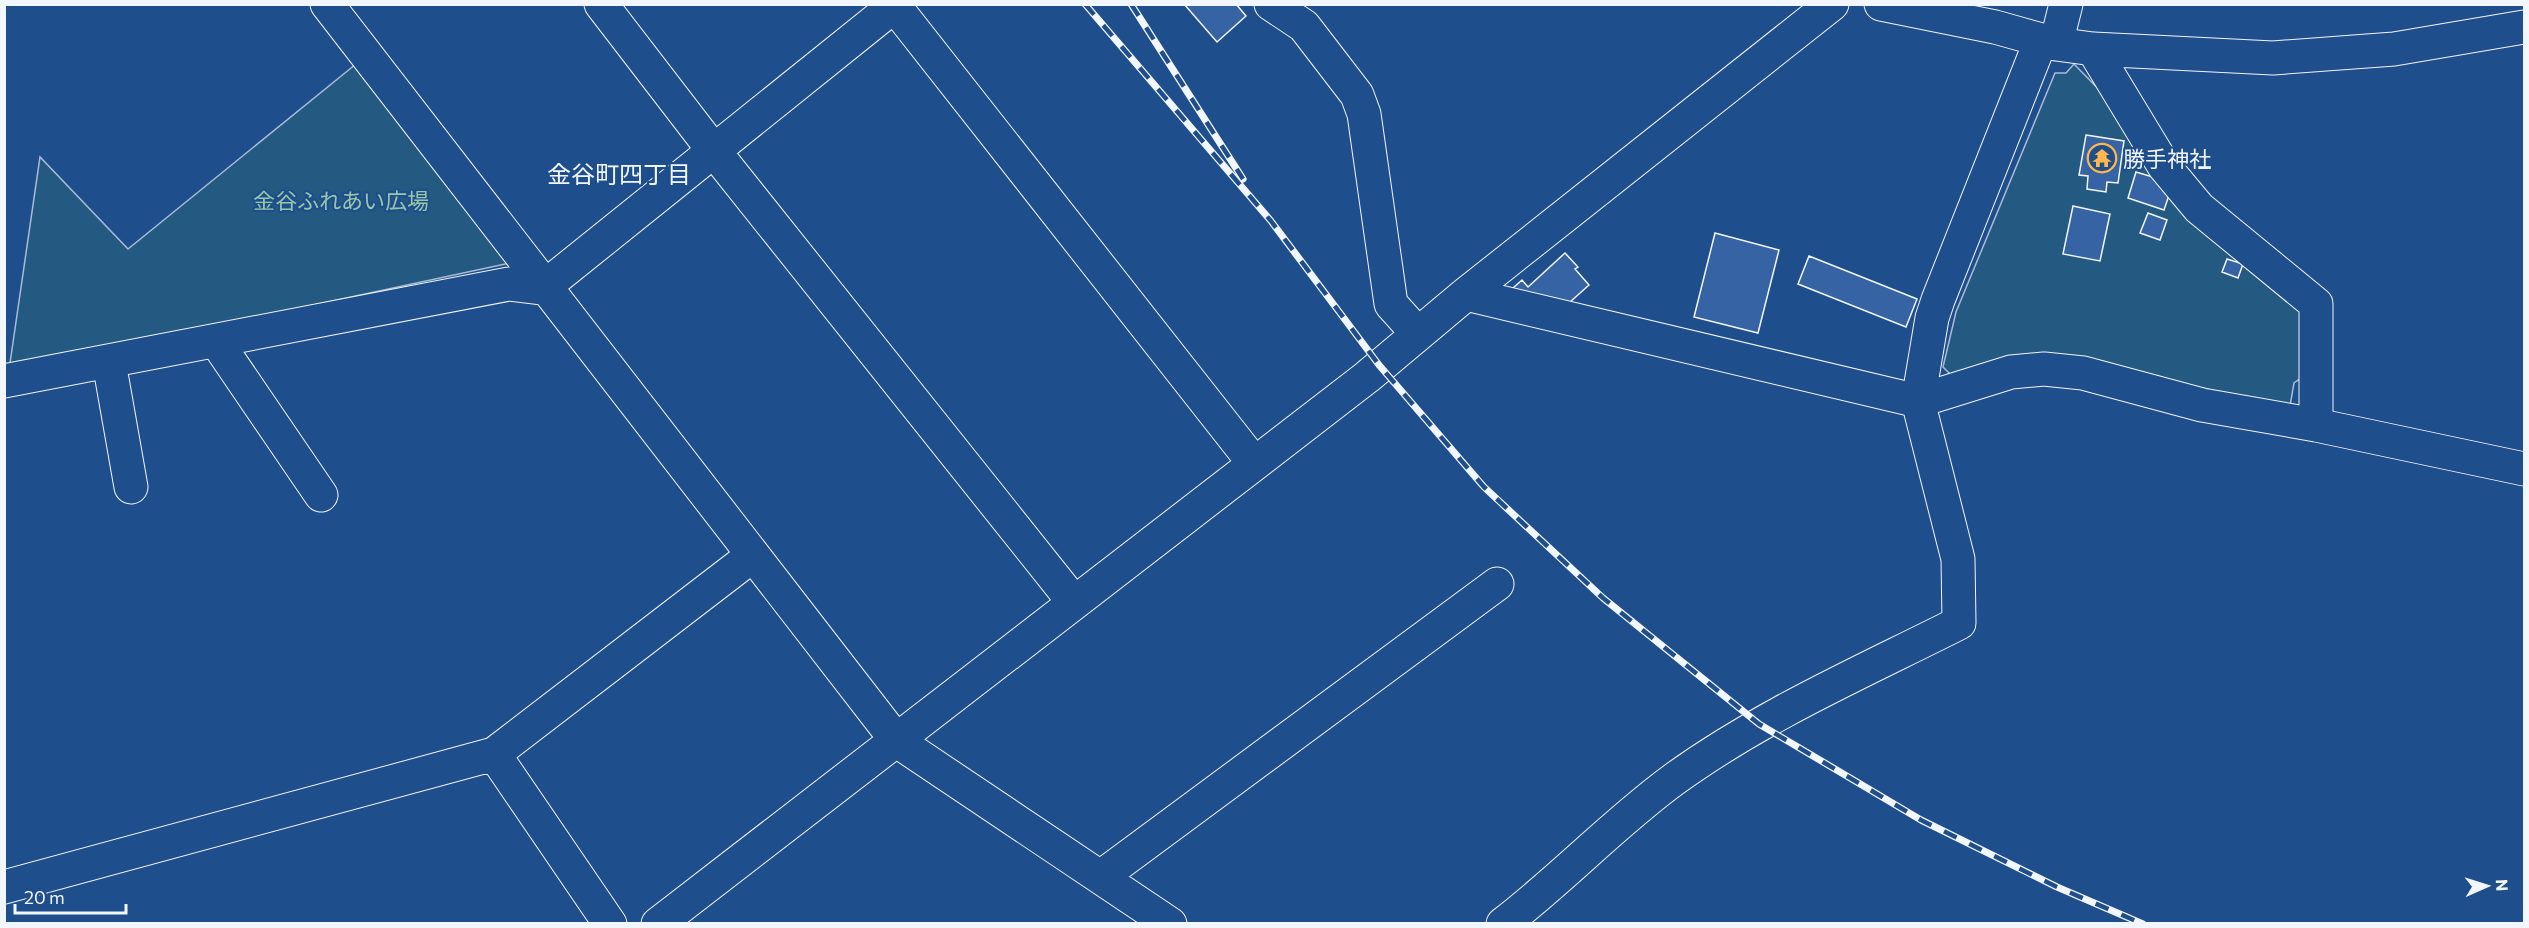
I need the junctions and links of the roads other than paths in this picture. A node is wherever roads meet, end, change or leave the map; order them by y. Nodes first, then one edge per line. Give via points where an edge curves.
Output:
1 (327, 4) edge
2 (601, 4) edge
3 (1271, 4) edge
4 (1832, 4) edge
5 (1881, 4) edge
6 (2066, 4) edge
7 (893, 5) edge
8 (1989, 16) edge
9 (2524, 27) edge
10 (2048, 42) junction
11 (2093, 48) junction
12 (714, 151) junction
13 (543, 288) junction
14 (1466, 294) junction
15 (1418, 334) junction
16 (216, 341) junction
17 (109, 362) junction
18 (4, 381) edge
19 (1918, 401) junction
20 (2316, 425) junction
21 (1254, 463) junction
22 (2524, 469) edge
23 (131, 487) dead end
24 (321, 495) dead end
25 (752, 556) junction
26 (1497, 584) dead end
27 (1073, 601) junction
28 (897, 741) junction
29 (494, 754) junction
30 (1102, 876) junction
31 (4, 887) edge
32 (610, 924) edge
33 (658, 924) edge
34 (1170, 924) edge
35 (1503, 924) edge

1 - 13 street
2 - 12 street
3 - 15 street via 1304,26 1357,95 1364,114 1391,304
4 - 14 street
5 - 8 street
6 - 10 street
7 - 12 street
7 - 21 street
8 - 10 street
9 - 11 street via 2394,50 2273,58
10 - 11 street
10 - 19 street via 1938,300
11 - 20 street via 2164,166 2199,208 2316,304
12 - 13 street
12 - 27 street
13 - 16 street via 509,284
13 - 25 street
14 - 15 street
14 - 19 street
15 - 21 street
16 - 17 street
16 - 24 street
17 - 18 street
17 - 23 street
19 - 20 street via 2011,372 2044,369 2083,373 2202,405
19 - 35 street via 1958,559 1959,623 1759,724 1682,774
20 - 22 street
21 - 27 street
25 - 28 street
25 - 29 street
26 - 30 street
27 - 28 street
28 - 30 street
28 - 33 street
29 - 31 street
29 - 32 street
30 - 34 street

